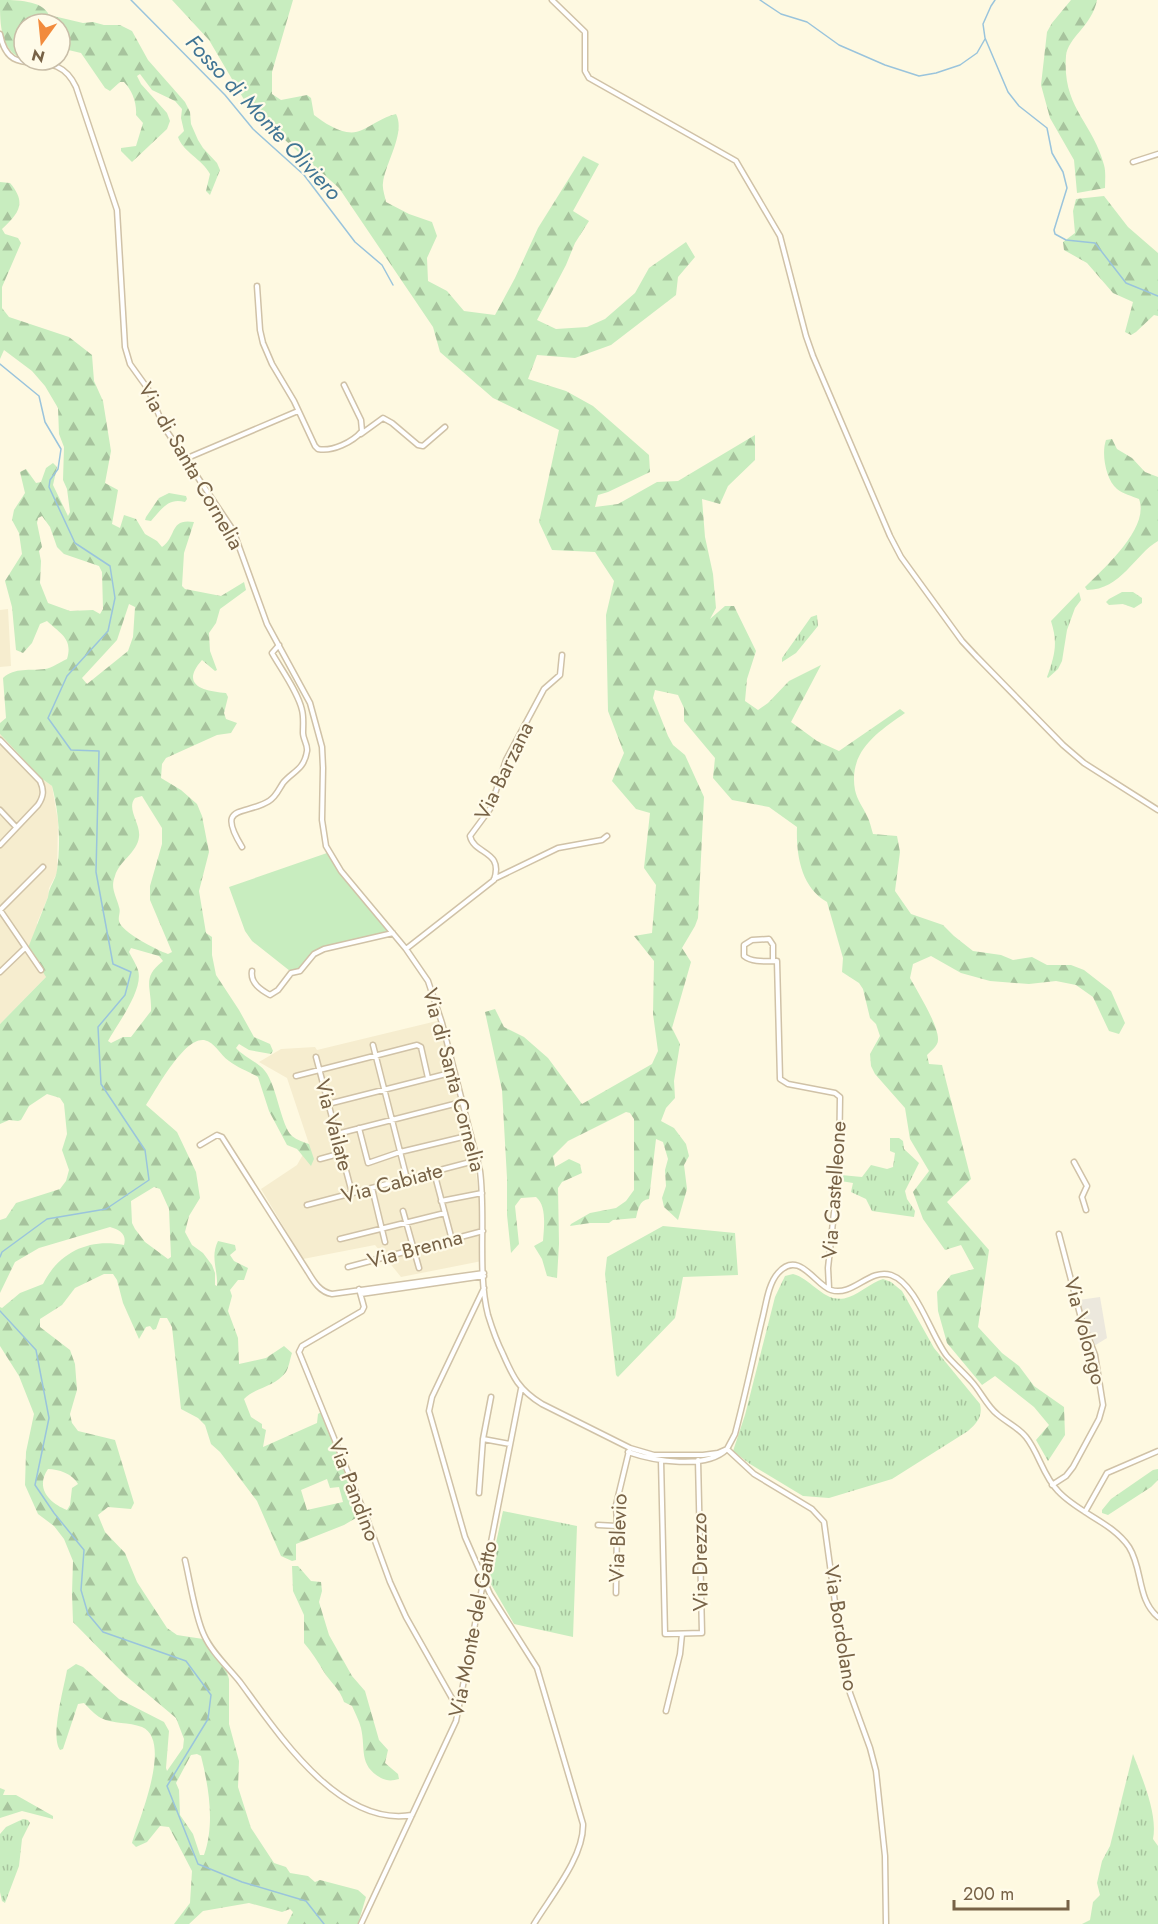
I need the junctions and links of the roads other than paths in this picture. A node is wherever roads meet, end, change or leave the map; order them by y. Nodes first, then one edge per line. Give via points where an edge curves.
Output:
1 (552, 0) edge
2 (0, 34) edge
3 (1158, 154) edge
4 (1134, 162) dead end
5 (257, 286) dead end
6 (344, 385) dead end
7 (298, 411) junction
8 (445, 427) dead end
9 (357, 437) junction
10 (185, 459) junction
11 (279, 645) junction
12 (562, 655) dead end
13 (0, 740) edge
14 (0, 810) edge
15 (1158, 810) edge
16 (16, 827) junction
17 (607, 836) dead end
18 (0, 844) edge
19 (242, 847) dead end
20 (43, 867) dead end
21 (494, 880) junction
22 (0, 910) edge
23 (393, 933) junction
24 (25, 947) junction
25 (406, 949) junction
26 (773, 961) junction
27 (41, 970) dead end
28 (252, 971) dead end
29 (0, 972) edge
30 (372, 1046) dead end
31 (316, 1056) dead end
32 (375, 1056) junction
33 (319, 1071) junction
34 (454, 1072) junction
35 (296, 1076) dead end
36 (428, 1078) junction
37 (384, 1089) junction
38 (462, 1102) junction
39 (328, 1104) junction
40 (392, 1120) junction
41 (359, 1128) junction
42 (337, 1134) junction
43 (471, 1135) junction
44 (200, 1145) dead end
45 (400, 1152) junction
46 (342, 1153) junction
47 (320, 1159) dead end
48 (477, 1160) junction
49 (1074, 1162) dead end
50 (434, 1172) junction
51 (407, 1179) junction
52 (372, 1188) junction
53 (352, 1194) junction
54 (482, 1194) junction
55 (441, 1201) junction
56 (307, 1205) dead end
57 (1086, 1210) dead end
58 (403, 1211) dead end
59 (445, 1213) junction
60 (407, 1222) junction
61 (382, 1229) junction
62 (483, 1231) junction
63 (1059, 1234) dead end
64 (340, 1239) dead end
65 (452, 1240) junction
66 (385, 1242) dead end
67 (414, 1249) junction
68 (348, 1267) dead end
69 (419, 1268) dead end
70 (484, 1275) junction
71 (485, 1287) junction
72 (829, 1289) junction
73 (360, 1292) junction
74 (521, 1389) junction
75 (491, 1397) dead end
76 (483, 1439) junction
77 (510, 1444) junction
78 (727, 1449) junction
79 (629, 1450) junction
80 (1158, 1451) edge
81 (662, 1460) junction
82 (699, 1460) junction
83 (1052, 1485) junction
84 (479, 1493) dead end
85 (1085, 1512) junction
86 (598, 1526) dead end
87 (617, 1526) junction
88 (184, 1560) dead end
89 (484, 1581) junction
90 (616, 1593) dead end
91 (1158, 1617) edge
92 (682, 1634) junction
93 (458, 1709) junction
94 (666, 1711) dead end
95 (412, 1815) junction
96 (361, 1924) edge
97 (534, 1924) edge
98 (886, 1924) edge

1 - 15 street via 585,32 585,71 589,78 736,161 780,236 813,356 890,536 962,641 1084,763
2 - 10 street, Via di Santa Cornelia via 9,57 61,68 76,87 117,210 127,356
3 - 4 street
5 - 7 street via 263,343
6 - 9 street via 362,424
7 - 9 street via 318,449
7 - 10 street
8 - 9 street via 423,446 383,418
10 - 11 street, Via di Santa Cornelia via 233,530 260,606
11 - 19 street via 272,653 301,706 308,747 299,770 271,800 235,814 232,828
11 - 23 street, Via di Santa Cornelia via 306,694 319,733 326,846 341,871
12 - 21 street, Via Barzana via 560,675 544,689 506,759 490,809 470,836 495,862
13 - 16 street via 44,789 38,805
14 - 16 street
16 - 18 street
17 - 21 street via 554,850
20 - 22 street
21 - 25 street
22 - 24 street
23 - 25 street, Via di Santa Cornelia
23 - 28 street via 314,954 270,995 256,985
24 - 27 street
24 - 29 street
25 - 34 street, Via di Santa Cornelia via 432,990
26 - 26 street, Via Castelleone via 748,959 744,956 744,945 769,939
26 - 72 street, Via Castelleone via 777,962 780,1078 786,1084 840,1097
30 - 32 street
31 - 33 street, Via Vailate
32 - 33 street
32 - 36 street via 419,1045
32 - 37 street
33 - 35 street
33 - 39 street, Via Vailate
34 - 36 street
34 - 38 street, Via di Santa Cornelia
36 - 37 street
37 - 39 street
37 - 40 street
38 - 40 street
38 - 43 street, Via di Santa Cornelia
39 - 42 street, Via Vailate
40 - 41 street
40 - 45 street
41 - 42 street
41 - 45 street via 368,1162
42 - 46 street, Via Vailate
43 - 45 street
43 - 48 street, Via di Santa Cornelia
44 - 73 street via 217,1135 222,1137 321,1290 332,1294
45 - 51 street
46 - 47 street
46 - 53 street, Via Vailate
48 - 50 street, Via Cabiate
48 - 54 street, Via di Santa Cornelia
49 - 57 street via 1087,1186 1082,1197
50 - 51 street, Via Cabiate
50 - 55 street
51 - 52 street, Via Cabiate
52 - 53 street, Via Cabiate
52 - 61 street
53 - 56 street, Via Cabiate
54 - 55 street
54 - 62 street, Via di Santa Cornelia
55 - 59 street
58 - 60 street
59 - 60 street
59 - 65 street
60 - 61 street
60 - 67 street
61 - 64 street
61 - 66 street
62 - 65 street, Via Brenna
62 - 70 street, Via di Santa Cornelia
63 - 83 street, Via Volongo via 1095,1355 1103,1406 1100,1419 1072,1467
65 - 67 street, Via Brenna
67 - 68 street, Via Brenna
67 - 69 street
70 - 71 street, Via di Santa Cornelia
70 - 73 street
71 - 74 street, Via di Santa Cornelia via 488,1314 499,1346
71 - 89 street via 429,1409 459,1518
72 - 78 street via 798,1266 785,1268 775,1276 735,1434
72 - 83 street via 847,1290 884,1274 899,1280 922,1309 946,1354 995,1412 1027,1438
73 - 93 street, Via Pandino via 362,1311 302,1346 299,1352 390,1582
74 - 77 street, Via Monte del Gatto
74 - 79 street, Via di Santa Cornelia
75 - 76 street
76 - 77 street
76 - 84 street
77 - 89 street, Via Monte del Gatto
78 - 79 street, Via di Santa Cornelia via 707,1455 662,1456
78 - 82 street, Via di Santa Cornelia via 716,1458
78 - 98 street, Via Bordolano via 754,1474 818,1514 825,1524 844,1668 876,1771 885,1856
79 - 81 street, Via di Santa Cornelia
79 - 87 street, Via Blevio via 616,1500
80 - 85 street via 1107,1473
81 - 82 street, Via di Santa Cornelia
81 - 92 street, Via Drezzo via 665,1634
82 - 92 street, Via Drezzo via 702,1633
83 - 85 street
85 - 91 street via 1129,1547 1147,1604
86 - 87 street
87 - 90 street, Via Blevio
88 - 95 street via 207,1641 303,1761 321,1781 364,1809 385,1816
89 - 93 street, Via Monte del Gatto
89 - 97 street via 537,1668 584,1824 579,1851
92 - 94 street
93 - 95 street, Via Monte del Gatto via 452,1732
95 - 96 street, Via Monte del Gatto

